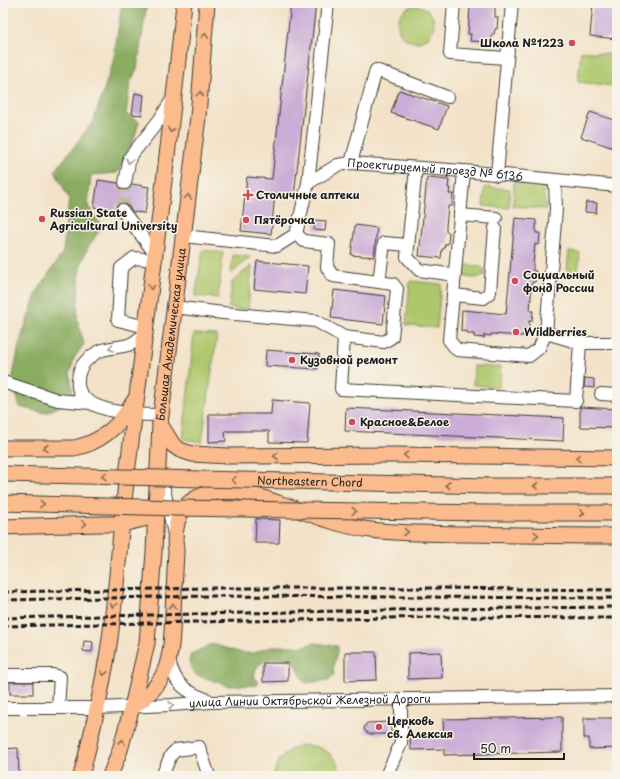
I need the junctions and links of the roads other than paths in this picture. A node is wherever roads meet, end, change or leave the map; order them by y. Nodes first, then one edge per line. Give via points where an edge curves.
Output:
1 (184, 3) edge
2 (207, 3) edge
3 (328, 3) edge
4 (454, 3) edge
5 (512, 3) edge
6 (506, 58) junction
7 (175, 95) junction
8 (447, 97) dead end
9 (351, 163) junction
10 (416, 168) junction
11 (464, 171) junction
12 (496, 175) junction
13 (555, 180) junction
14 (308, 183) junction
15 (125, 184) tunnel mouth
16 (617, 186) edge
17 (122, 210) tunnel mouth
18 (460, 215) junction
19 (296, 234) junction
20 (183, 236) junction
21 (408, 245) junction
22 (155, 257) junction
23 (455, 274) junction
24 (379, 282) junction
25 (453, 295) junction
26 (174, 307) junction
27 (145, 330) junction
28 (546, 334) junction
29 (344, 337) junction
30 (580, 343) junction
31 (617, 343) edge
32 (3, 382) edge
33 (601, 394) dead end
34 (617, 395) edge
35 (90, 403) junction
36 (130, 414) junction
37 (161, 420) junction
38 (3, 448) edge
39 (617, 458) edge
40 (159, 464) junction
41 (3, 474) edge
42 (617, 486) edge
43 (3, 503) edge
44 (156, 512) junction
45 (617, 513) edge
46 (122, 524) junction
47 (3, 526) edge
48 (617, 536) edge
49 (174, 537) junction
50 (169, 660) junction
51 (3, 675) edge
52 (617, 696) edge
53 (401, 699) junction
54 (211, 702) junction
55 (132, 707) junction
56 (3, 708) edge
57 (58, 708) junction
58 (97, 708) junction
59 (81, 776) edge
60 (110, 776) edge
61 (162, 776) edge
62 (209, 776) edge
63 (386, 776) edge

1 - 7 main road
20 -> 2 main road, Большая Академическая улица via 198,118
3 - 14 street
4 - 6 street via 450,54
5 - 6 street
6 - 12 street
7 -> 15 street via 130,157
7 -> 22 main road
8 - 9 street via 376,70
9 - 10 street, Проектируемый проезд № 6136
9 - 14 street, Проектируемый проезд № 6136 via 338,165
10 - 11 street, Проектируемый проезд № 6136
10 - 21 street
11 - 12 street, Проектируемый проезд № 6136
11 - 18 street
12 - 13 street, Проектируемый проезд № 6136
13 - 16 street, Проектируемый проезд № 6136
13 - 28 street via 556,209
14 - 19 street
17 - 22 street
18 - 23 street
18 - 25 street via 496,223 490,292 484,298
19 - 20 street via 277,246
19 - 24 street via 304,241 329,244 327,267 333,276
20 - 26 main road, Большая Академическая улица
21 - 23 street via 407,257 419,270
21 - 24 street via 384,243
22 -> 27 main road
22 - 27 street via 134,258 120,268 118,320
23 - 25 street
24 - 29 street via 393,284 397,289 392,337 384,342
25 - 28 street via 449,340 457,350 529,356 539,348
26 - 29 street via 316,321
26 - 37 main road, Большая Академическая улица
27 -> 35 street via 137,341 98,352 84,362 77,383 81,394
27 - 36 main road via 136,397
28 - 30 street
29 - 30 street via 341,389 576,401
30 - 31 street
32 - 35 street via 58,400
33 - 34 street
35 - 36 street via 106,410
36 - 37 street
36 -> 38 main road via 99,440 85,446
36 - 46 main road
39 -> 37 main road via 192,454 173,445
37 - 40 main road, Большая Академическая улица
40 - 44 main road, Большая Академическая улица
40 - 49 street
42 -> 41 main road, Northeastern Chord, bridge via 487,486
43 -> 45 main road, bridge via 176,508
44 - 46 main road via 148,518
44 - 55 main road, Большая Академическая улица via 147,643
47 -> 46 main road
46 -> 58 main road via 110,638
49 -> 48 main road via 179,515 184,508 204,495 217,492 258,496 342,525 371,530
50 -> 49 main road via 172,645 176,551
50 - 54 street via 175,679 180,684 194,695
50 - 55 main road via 160,680 150,693
51 - 57 street via 60,677
52 - 53 street, улица Линии Октябрьской Железной Дороги
53 - 54 street, улица Линии Октябрьской Железной Дороги
53 - 63 street via 401,743
55 -> 54 street, улица Линии Октябрьской Железной Дороги
55 - 58 street, улица Линии Октябрьской Железной Дороги
60 -> 55 main road, Большая Академическая улица
56 - 57 street, улица Линии Октябрьской Железной Дороги
57 - 58 street, улица Линии Октябрьской Железной Дороги
58 - 59 main road
61 - 62 street via 171,755 176,750 199,747

